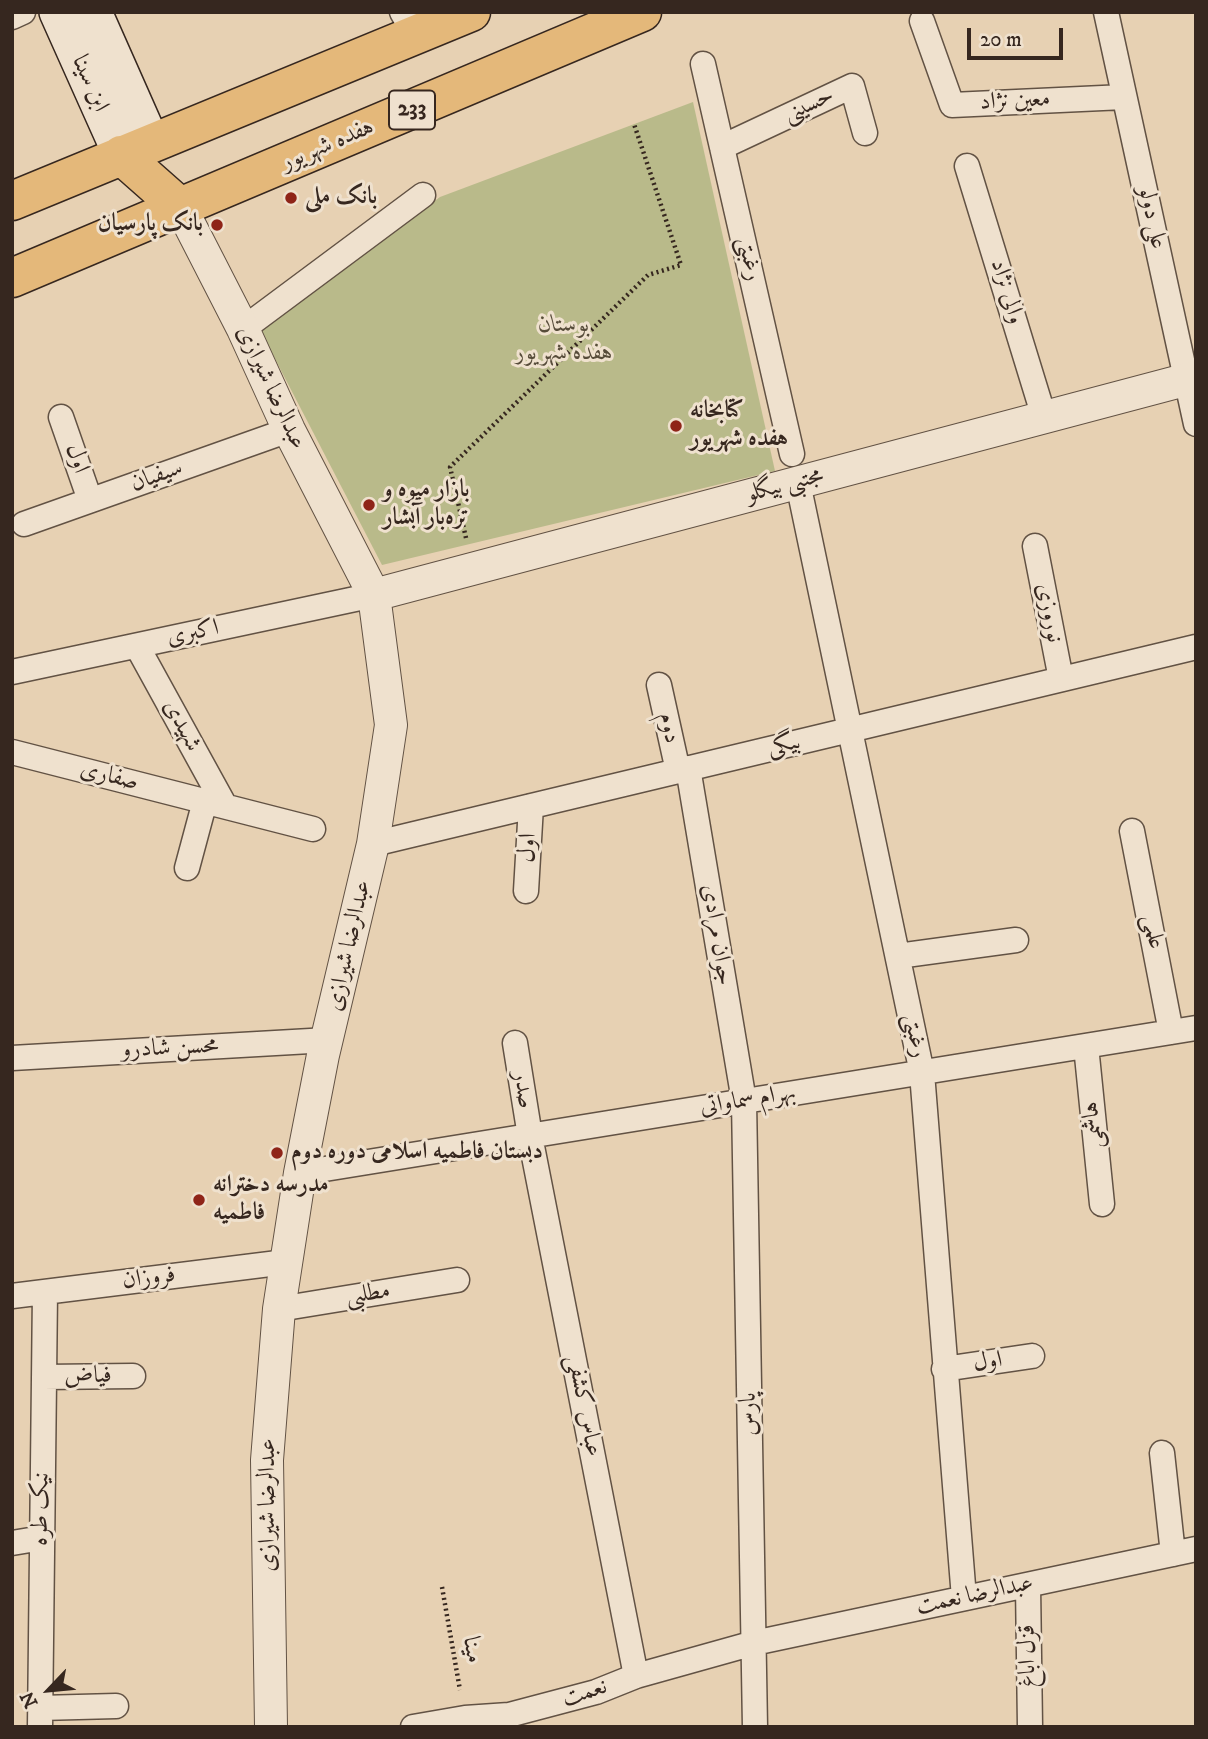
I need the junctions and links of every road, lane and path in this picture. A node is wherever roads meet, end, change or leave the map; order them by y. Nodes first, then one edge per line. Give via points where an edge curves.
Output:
1 (23, 12) edge
2 (57, 12) edge
3 (94, 12) edge
4 (471, 12) edge
5 (642, 12) edge
6 (1106, 12) edge
7 (12, 17) edge
8 (922, 21) dead end
9 (703, 64) dead end
10 (1125, 97) junction
11 (634, 124) dead end
12 (865, 133) dead end
13 (722, 147) junction
14 (136, 149) junction
15 (967, 166) dead end
16 (423, 195) dead end
17 (12, 201) edge
18 (181, 208) junction
19 (12, 278) edge
20 (243, 330) junction
21 (1191, 379) edge
22 (61, 417) dead end
23 (1044, 418) junction
24 (1196, 424) edge
25 (289, 430) junction
26 (795, 469) junction
27 (90, 500) junction
28 (24, 524) dead end
29 (1035, 546) dead end
30 (473, 569) junction
31 (374, 595) junction
32 (137, 646) junction
33 (1196, 647) edge
34 (12, 673) edge
35 (1061, 679) junction
36 (659, 685) dead end
37 (850, 730) junction
38 (12, 752) edge
39 (683, 769) junction
40 (215, 804) junction
41 (531, 806) junction
42 (313, 828) dead end
43 (1132, 831) dead end
44 (373, 844) junction
45 (187, 868) dead end
46 (526, 891) dead end
47 (1016, 940) dead end
48 (898, 956) junction
49 (1184, 1030) edge
50 (328, 1040) junction
51 (515, 1043) dead end
52 (1086, 1046) junction
53 (12, 1058) edge
54 (922, 1073) junction
55 (744, 1101) junction
56 (530, 1136) junction
57 (300, 1173) junction
58 (1102, 1204) dead end
59 (286, 1262) junction
60 (457, 1280) dead end
61 (45, 1292) junction
62 (12, 1296) edge
63 (279, 1309) junction
64 (1032, 1356) dead end
65 (944, 1369) junction
66 (133, 1376) dead end
67 (44, 1377) junction
68 (1162, 1453) dead end
69 (42, 1538) junction
70 (12, 1543) edge
71 (1184, 1552) edge
72 (1028, 1585) junction
73 (442, 1587) dead end
74 (964, 1598) junction
75 (754, 1643) junction
76 (636, 1676) junction
77 (116, 1706) dead end
78 (546, 1716) edge
79 (40, 1717) edge
80 (464, 1718) junction
81 (271, 1727) edge
82 (412, 1727) edge
83 (755, 1727) edge
84 (1030, 1727) edge

1 - 7 street
2 - 14 main road, ابن سینا
3 - 14 main road, ابن سینا
4 - 14 main road
5 - 18 main road, هفده شهریور / 233
6 - 10 street, علی دولو
8 - 10 street, معین نژاد via 953,105
9 - 13 street, رغبتی
10 - 21 street, علی دولو
11 - 30 path via 681,265 648,275 450,467
12 - 13 street, حسینی via 852,86
13 - 26 street, رغبتی
14 - 17 main road
14 - 18 main road
15 - 23 street, والی نژاد
16 - 20 street
18 - 19 main road, هفده شهریور / 233
18 - 20 street, عبدالرضا شیرازی
20 - 25 street, عبدالرضا شیرازی
21 - 23 street, مجتبی بیگلو
21 - 24 street, علی دولو
22 - 27 street, اول
23 - 26 street, مجتبی بیگلو
25 - 27 street, سیفیان
25 - 31 street, عبدالرضا شیرازی
26 - 30 street, مجتبی بیگلو
26 - 37 street, رغبتی
27 - 28 street, سیفیان
29 - 35 street, نوروزی
30 - 31 street, مجتبی بیگلو
31 - 32 street, اکبری
31 - 44 street, عبدالرضا شیرازی via 391,725
32 - 34 street, اکبری
32 - 40 street, شهیدی
33 - 35 street, بیگی
35 - 37 street, بیگی
36 - 39 street, دوم
37 - 39 street, بیگی
37 - 48 street, رغبتی
38 - 40 street, صفاری
39 - 41 street, بیگی
39 - 55 street, جوان مرادی
40 - 42 street, صفاری
40 - 45 street
41 - 44 street, بیگی
41 - 46 street, اول
43 - 49 street, علمی
44 - 50 street, عبدالرضا شیرازی
47 - 48 street
48 - 54 street, رغبتی
49 - 52 street, بهرام سماواتی
50 - 53 street, محسن شادرو
50 - 57 street, عبدالرضا شیرازی
51 - 56 street, صدر
52 - 54 street, بهرام سماواتی
52 - 58 street, هاشمی
54 - 55 street, بهرام سماواتی
54 - 65 street, رغبتی
55 - 56 street, بهرام سماواتی
55 - 75 street, پارس
56 - 57 street, بهرام سماواتی
56 - 76 street, عباس کشفی
57 - 59 street, عبدالرضا شیرازی
59 - 61 street, فروزان
59 - 63 street, عبدالرضا شیرازی
60 - 63 street, مطلبی
61 - 62 street, فروزان
61 - 67 street, نیک طره
63 - 81 street, عبدالرضا شیرازی via 267,1460
64 - 65 street, اول
65 - 74 street, رغبتی
66 - 67 street, فیاض
67 - 69 street, نیک طره
68 - 71 street
69 - 70 street
69 - 79 street, نیک طره
71 - 72 street, عبدالرضا نعمت
72 - 74 street, عبدالرضا نعمت
72 - 84 street, قزل اباغ
73 - 80 path, مینا
74 - 75 street, عبدالرضا نعمت
75 - 76 street, نعمت
75 - 83 street, پارس
76 - 78 street, نعمت
77 - 79 street
78 - 80 street, نعمت
80 - 82 street, نعمت

